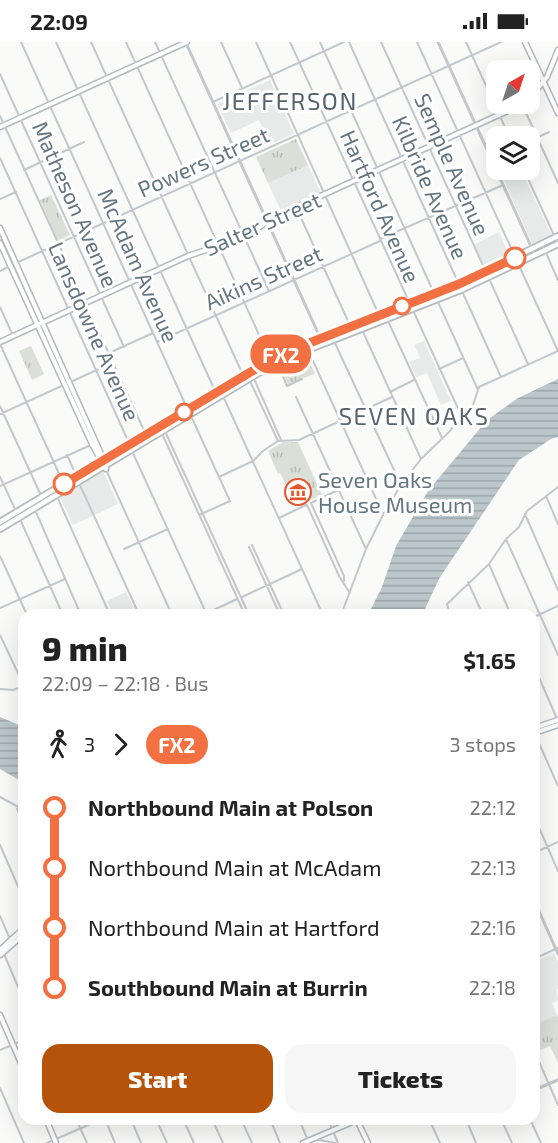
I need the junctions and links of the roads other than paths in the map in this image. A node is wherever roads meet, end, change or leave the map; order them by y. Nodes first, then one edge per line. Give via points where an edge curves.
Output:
1 (21, 42) edge
2 (56, 42) edge
3 (91, 42) edge
4 (126, 42) edge
5 (155, 42) edge
6 (186, 42) edge
7 (221, 42) edge
8 (256, 42) edge
9 (290, 42) edge
10 (320, 42) edge
11 (344, 42) edge
12 (349, 42) edge
13 (381, 42) edge
14 (417, 42) edge
15 (438, 42) edge
16 (466, 42) edge
17 (501, 42) edge
18 (525, 42) edge
19 (558, 50) edge
20 (324, 51) junction
21 (160, 54) junction
22 (472, 55) junction
23 (299, 62) junction
24 (136, 65) junction
25 (449, 66) junction
26 (0, 74) edge
27 (431, 74) junction
28 (271, 75) junction
29 (107, 78) junction
30 (544, 82) junction
31 (402, 87) junction
32 (540, 87) edge
33 (242, 88) junction
34 (78, 91) junction
35 (540, 92) edge
36 (550, 94) junction
37 (375, 100) junction
38 (213, 102) junction
39 (49, 105) junction
40 (351, 111) junction
41 (558, 113) edge
42 (500, 115) junction
43 (0, 116) edge
44 (20, 118) junction
45 (327, 122) junction
46 (2, 126) edge
47 (476, 126) junction
48 (505, 126) edge
49 (549, 132) dead end
50 (458, 134) junction
51 (298, 135) junction
52 (540, 136) edge
53 (84, 142) dead end
54 (540, 144) edge
55 (429, 147) junction
56 (486, 147) edge
57 (69, 149) junction
58 (0, 158) edge
59 (402, 159) junction
60 (240, 161) junction
61 (40, 162) junction
62 (24, 170) junction
63 (379, 170) junction
64 (215, 173) junction
65 (500, 180) edge
66 (529, 180) edge
67 (354, 181) junction
68 (558, 183) edge
69 (190, 184) junction
70 (502, 185) junction
71 (16, 192) junction
72 (485, 193) junction
73 (325, 195) junction
74 (161, 197) junction
75 (0, 199) edge
76 (456, 206) junction
77 (296, 207) junction
78 (132, 210) junction
79 (429, 218) junction
80 (268, 222) junction
81 (103, 224) junction
82 (0, 228) edge
83 (405, 228) junction
84 (243, 235) junction
85 (74, 237) junction
86 (557, 237) edge
87 (380, 240) junction
88 (0, 243) edge
89 (58, 244) junction
90 (542, 244) junction
91 (558, 244) edge
92 (218, 246) junction
93 (532, 249) junction
94 (544, 250) junction
95 (42, 251) junction
96 (352, 254) junction
97 (535, 255) junction
98 (188, 256) junction
99 (515, 258) junction
100 (16, 263) junction
101 (518, 263) junction
102 (10, 266) junction
103 (323, 267) junction
104 (160, 269) junction
105 (0, 270) edge
106 (487, 275) junction
107 (294, 280) junction
108 (558, 280) edge
109 (130, 283) junction
110 (459, 284) junction
111 (461, 290) junction
112 (269, 291) junction
113 (434, 293) junction
114 (101, 296) junction
115 (437, 299) junction
116 (244, 302) junction
117 (85, 303) junction
118 (409, 303) junction
119 (0, 307) edge
120 (412, 309) junction
121 (69, 311) junction
122 (389, 311) junction
123 (215, 315) junction
124 (380, 315) junction
125 (387, 319) junction
126 (359, 323) junction
127 (378, 323) junction
128 (40, 324) junction
129 (350, 327) junction
130 (186, 328) junction
131 (361, 329) junction
132 (353, 332) junction
133 (153, 333) junction
134 (331, 334) junction
135 (13, 336) junction
136 (321, 338) junction
137 (334, 340) junction
138 (157, 342) junction
139 (0, 343) edge
140 (323, 344) junction
141 (124, 347) junction
142 (308, 350) junction
143 (558, 351) edge
144 (286, 352) junction
145 (108, 354) junction
146 (463, 358) junction
147 (284, 359) junction
148 (113, 362) junction
149 (273, 362) junction
150 (528, 364) junction
151 (439, 369) junction
152 (96, 370) junction
153 (248, 376) junction
154 (501, 377) junction
155 (302, 379) dead end
156 (414, 380) junction
157 (70, 382) junction
158 (64, 385) junction
159 (478, 390) junction
160 (390, 392) junction
161 (219, 393) junction
162 (392, 397) junction
163 (296, 398) dead end
164 (26, 402) junction
165 (0, 406) edge
166 (366, 410) junction
167 (189, 412) junction
168 (2, 413) edge
169 (461, 416) junction
170 (340, 421) junction
171 (161, 429) junction
172 (313, 434) junction
173 (147, 436) junction
174 (442, 438) junction
175 (280, 440) junction
176 (92, 444) junction
177 (97, 444) junction
178 (131, 447) junction
179 (67, 455) junction
180 (421, 459) junction
181 (54, 461) junction
182 (253, 461) junction
183 (104, 465) junction
184 (30, 472) junction
185 (0, 477) edge
186 (219, 477) junction
187 (78, 479) junction
188 (2, 485) edge
189 (401, 485) junction
190 (65, 486) junction
191 (558, 487) edge
192 (338, 490) junction
193 (55, 493) junction
194 (546, 496) junction
195 (43, 500) junction
196 (311, 503) junction
197 (307, 505) junction
198 (33, 506) junction
199 (201, 514) junction
200 (383, 514) junction
201 (525, 514) junction
202 (18, 515) junction
203 (279, 518) junction
204 (0, 522) edge
205 (558, 524) edge
206 (0, 529) edge
207 (168, 529) junction
208 (506, 539) junction
209 (139, 542) junction
210 (250, 546) dead end
211 (124, 549) dead end
212 (366, 549) junction
213 (0, 556) edge
214 (489, 564) junction
215 (302, 569) junction
216 (65, 579) junction
217 (344, 581) junction
218 (468, 582) junction
219 (268, 585) junction
220 (50, 586) junction
221 (558, 590) edge
222 (350, 593) junction
223 (239, 598) junction
224 (20, 599) junction
225 (558, 606) edge
226 (0, 608) edge
227 (24, 609) edge
228 (60, 609) edge
229 (78, 609) edge
230 (107, 609) edge
231 (137, 609) edge
232 (169, 609) edge
233 (203, 609) edge
234 (216, 609) edge
235 (244, 609) edge
236 (279, 609) edge
237 (320, 609) edge
238 (343, 609) edge
239 (448, 609) edge
240 (480, 609) edge
241 (509, 609) edge
242 (538, 609) edge
243 (540, 614) joint
244 (0, 635) edge
245 (1, 641) edge
246 (558, 655) edge
247 (18, 674) edge
248 (540, 680) edge
249 (18, 688) edge
250 (0, 689) edge
251 (558, 721) edge
252 (540, 729) edge
253 (540, 746) edge
254 (558, 786) edge
255 (0, 797) edge
256 (18, 807) joint
257 (18, 811) edge
258 (540, 829) edge
259 (558, 842) edge
260 (0, 845) edge
261 (548, 847) junction
262 (540, 850) edge
263 (558, 871) edge
264 (18, 886) edge
265 (540, 913) edge
266 (0, 916) edge
267 (18, 934) edge
268 (18, 938) edge
269 (11, 942) junction
270 (557, 949) edge
271 (1, 952) edge
272 (558, 954) edge
273 (540, 956) edge
274 (18, 988) edge
275 (0, 1015) edge
276 (18, 1043) edge
277 (13, 1045) junction
278 (0, 1050) edge
279 (18, 1056) edge
280 (540, 1064) edge
281 (558, 1080) edge
282 (549, 1084) junction
283 (0, 1088) edge
284 (540, 1088) edge
285 (558, 1105) edge
286 (49, 1125) edge
287 (79, 1125) edge
288 (88, 1125) edge
289 (106, 1125) edge
290 (133, 1125) edge
291 (159, 1125) edge
292 (186, 1125) edge
293 (215, 1125) edge
294 (244, 1125) edge
295 (272, 1125) edge
296 (301, 1125) edge
297 (330, 1125) edge
298 (344, 1125) edge
299 (360, 1125) edge
300 (432, 1125) edge
301 (468, 1125) edge
302 (504, 1125) edge
303 (534, 1125) edge
304 (80, 1128) junction
305 (333, 1130) junction
306 (56, 1141) edge
307 (308, 1142) edge
308 (24, 1143) edge
309 (47, 1143) edge
310 (87, 1143) edge
311 (115, 1143) edge
312 (141, 1143) edge
313 (167, 1143) edge
314 (194, 1143) edge
315 (223, 1143) edge
316 (252, 1143) edge
317 (280, 1143) edge
318 (337, 1143) edge
319 (368, 1143) edge
320 (440, 1143) edge
321 (476, 1143) edge
322 (512, 1143) edge
323 (541, 1143) edge

1 - 39 street, McAdam Avenue
2 - 34 street
3 - 29 street
4 - 24 street
5 - 21 street
6 - 21 main road
6 - 38 street
7 - 33 street
8 - 28 street
9 - 23 street, Hartford Avenue
10 - 20 street
11 - 20 street
12 - 37 street, Kilbride Avenue
13 - 31 street, Semple Avenue
14 - 27 street
15 - 25 street
16 - 22 street
17 - 22 street, Powers Street
18 - 30 main road
19 - 30 main road
20 - 23 street
20 - 40 street
21 - 24 main road
21 - 64 street
22 - 25 street, Powers Street
22 - 42 street
23 - 28 street
23 - 45 street, Hartford Avenue
24 - 29 main road
24 - 69 street
25 - 27 street, Powers Street
25 - 47 street
26 - 44 street, Matheson Avenue
27 - 31 street, Powers Street
27 - 50 street
28 - 33 street
28 - 51 street
29 - 34 main road
29 - 74 street
30 - 32 main road
30 - 36 main road
31 - 37 street, Powers Street
31 - 55 street, Semple Avenue
33 - 38 street
34 - 39 main road
34 - 78 street
35 - 36 main road
36 - 41 main road
37 - 40 street, Powers Street
37 - 59 street, Kilbride Avenue
38 - 60 street
39 - 44 main road
39 - 57 street, McAdam Avenue
40 - 45 street, Powers Street
40 - 63 street
42 - 47 main road, Salter Street
42 - 48 street
43 - 46 street
44 - 46 main road
44 - 61 street, Matheson Avenue
45 - 51 street, Powers Street
45 - 67 street, Hartford Avenue
46 - 62 street
47 - 50 main road, Salter Street
47 - 56 street
49 - 52 street
50 - 55 main road, Salter Street
50 - 72 street
51 - 60 street, Powers Street
51 - 73 street
53 - 57 street
54 - 68 street
55 - 59 main road, Salter Street
55 - 76 street, Semple Avenue
57 - 61 street
57 - 81 street, McAdam Avenue
58 - 71 street, Lansdowne Avenue
59 - 63 main road, Salter Street
59 - 79 street, Kilbride Avenue
60 - 64 street, Powers Street
60 - 80 street
61 - 62 street
61 - 85 street, Matheson Avenue
62 - 89 street
63 - 67 main road, Salter Street
63 - 83 street
64 - 69 street, Powers Street
64 - 84 street
65 - 70 street
66 - 86 street
67 - 73 main road, Salter Street
67 - 87 street, Hartford Avenue
69 - 74 street, Powers Street
69 - 92 street
70 - 72 street, Aikins Street
70 - 93 street
71 - 75 street
71 - 95 street, Lansdowne Avenue
72 - 76 street, Aikins Street
72 - 99 street
73 - 77 main road, Salter Street
73 - 96 street
74 - 78 street, Powers Street
74 - 98 street
76 - 79 street, Aikins Street
76 - 106 street, Semple Avenue
77 - 80 main road, Salter Street
77 - 103 street
78 - 81 street, Powers Street
78 - 104 street
79 - 83 street, Aikins Street
79 - 110 street, Kilbride Avenue
80 - 84 main road, Salter Street
80 - 107 street
81 - 85 street, Powers Street
81 - 109 street, McAdam Avenue
82 - 100 main road
83 - 87 street, Aikins Street
83 - 113 street
84 - 92 main road, Salter Street
84 - 112 street
85 - 89 street, Powers Street
85 - 114 street, Matheson Avenue
86 - 90 main road
86 - 91 street
87 - 96 street, Aikins Street
87 - 118 street, Hartford Avenue
88 - 102 main road
89 - 95 street, Powers Street
89 - 117 street
90 - 93 main road
90 - 94 street
91 - 94 main road
92 - 98 main road, Salter Street
92 - 116 street
93 - 97 street
93 - 99 main road
94 - 97 main road
94 - 108 street
95 - 100 street, Powers Street
95 - 121 street, Lansdowne Avenue
96 - 103 street, Aikins Street
96 - 124 street
97 - 101 main road
98 - 104 main road, Salter Street
98 - 123 street
99 - 101 street
99 - 106 main road
100 - 128 main road
101 - 106 main road
101 - 143 street
102 - 105 street
102 - 128 main road
103 - 107 street, Aikins Street
103 - 129 street
104 - 109 main road, Salter Street
104 - 130 street
106 - 110 main road
106 - 111 main road
106 - 150 street, Semple Avenue
107 - 112 street, Aikins Street
107 - 136 street
109 - 114 main road, Salter Street
109 - 133 street, McAdam Avenue
110 - 111 street, Kilbride Avenue
110 - 113 main road
111 - 115 main road
111 - 154 street, Kilbride Avenue
112 - 116 street, Aikins Street
113 - 115 street
113 - 118 main road
114 - 117 main road, Salter Street
114 - 141 street, Matheson Avenue
115 - 120 main road
115 - 146 street
116 - 123 street, Aikins Street
116 - 149 street
117 - 121 main road, Salter Street
117 - 145 street
118 - 120 street, Hartford Avenue
118 - 122 main road
119 - 135 street
120 - 125 main road
120 - 151 street, Hartford Avenue
121 - 128 main road, Salter Street
121 - 152 street, Lansdowne Avenue
122 - 124 main road
122 - 125 main road
123 - 130 street, Aikins Street
123 - 153 street
124 - 126 main road
124 - 127 main road
125 - 127 main road
125 - 156 street
126 - 129 main road
126 - 131 street
127 - 131 main road
128 - 135 main road, Salter Street
128 - 157 main road
128 - 158 main road
129 - 132 street
129 - 134 main road
130 - 138 street, Aikins Street
130 - 161 street
131 - 132 main road
131 - 160 street
132 - 137 main road
133 - 138 street, McAdam Avenue
133 - 141 street
134 - 136 main road
134 - 137 street
135 - 139 main road, Salter Street
136 - 140 street
136 - 144 main road
137 - 140 main road
137 - 166 street
138 - 167 street, McAdam Avenue
139 - 164 street
140 - 142 main road
141 - 145 street
142 - 147 main road
142 - 170 street
143 - 150 street
144 - 147 main road
144 - 149 main road
145 - 148 street
146 - 151 street
146 - 159 street
147 - 149 main road
148 - 152 street
148 - 173 street
149 - 153 main road
149 - 155 street via 287,386
150 - 154 street
151 - 169 street, Hartford Avenue
152 - 157 street
152 - 178 street, Lansdowne Avenue
153 - 161 main road
153 - 175 street
154 - 159 street
156 - 160 street
156 - 174 street
157 - 158 street
157 - 177 main road
158 - 164 street
158 - 176 main road
159 - 169 street via 473,405
160 - 162 street
161 - 167 main road
161 - 182 street
162 - 166 street
162 - 180 street
163 - 172 street
164 - 168 street
164 - 181 street
165 - 168 street
166 - 170 street
166 - 189 street
167 - 171 main road
167 - 186 street, McAdam Avenue
168 - 184 street
169 - 174 street
170 - 172 street
170 - 200 street
171 - 173 main road
171 - 178 main road
171 - 199 street
172 - 175 street via 299,440
172 - 192 street
173 - 178 main road
174 - 180 street
175 - 182 street
176 - 177 street
176 - 179 street
176 - 183 main road
177 - 183 main road
178 - 183 main road
178 - 207 street, Lansdowne Avenue
179 - 181 street
179 - 187 street
180 - 189 street
181 - 184 street
181 - 190 street
182 - 186 street
182 - 203 street
183 - 187 main road
183 - 209 street
184 - 188 street
184 - 195 street
185 - 188 street
186 - 199 street, McAdam Avenue via 230,501
187 - 190 main road
187 - 231 street
188 - 202 street
189 - 200 street
190 - 193 main road
191 - 194 street
192 - 196 street
192 - 212 street
193 - 195 main road
193 - 230 street
194 - 201 street
194 - 205 street
195 - 198 main road
196 - 197 street
196 - 217 street
197 - 203 street
197 - 217 street
198 - 202 main road
198 - 216 street
199 - 223 street
200 - 212 street
201 - 208 street via 519,527
201 - 221 street
202 - 204 main road
202 - 206 main road
202 - 220 street
203 - 215 street
207 - 209 street
207 - 233 street, Lansdowne Avenue
208 - 214 street
208 - 242 street
209 - 211 street
209 - 232 street
210 - 219 street
212 - 222 street
213 - 224 street
214 - 218 street
214 - 241 street
215 - 219 street
215 - 237 street
216 - 220 street
216 - 229 street
217 - 222 street
218 - 239 street via 447,604
218 - 240 street
219 - 223 street
219 - 236 street
220 - 224 street
220 - 228 street
222 - 238 street
223 - 234 street
223 - 235 street
224 - 226 street
224 - 227 street
225 - 243 street
243 - 246 street
244 - 245 street
245 - 247 street
248 - 251 street
249 - 250 street
251 - 252 main road
253 - 254 street
255 - 256 street
256 - 257 street
258 - 261 street
259 - 261 street
260 - 264 street
261 - 262 street
261 - 263 street
265 - 270 street
266 - 269 street
267 - 269 main road
268 - 269 main road
269 - 271 main road
270 - 272 street
270 - 273 street
271 - 274 street
275 - 277 main road
276 - 277 street
277 - 278 street
277 - 279 main road
280 - 282 street
281 - 282 street
282 - 284 street
282 - 285 street
283 - 308 street
286 - 306 main road
287 - 304 street
288 - 304 street
289 - 311 street
290 - 312 street
291 - 313 street
292 - 314 street
293 - 315 street
294 - 316 street
295 - 317 street
296 - 307 street
297 - 305 street
298 - 305 main road
299 - 319 main road
300 - 320 street
301 - 321 street
302 - 322 street
303 - 323 street
304 - 306 street
304 - 310 street
305 - 307 main road
305 - 318 street
306 - 309 street
307 - 318 street

